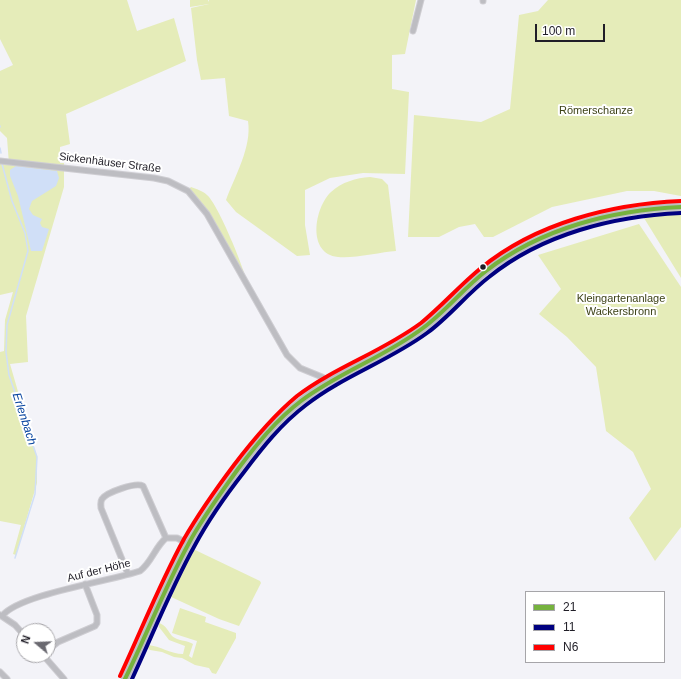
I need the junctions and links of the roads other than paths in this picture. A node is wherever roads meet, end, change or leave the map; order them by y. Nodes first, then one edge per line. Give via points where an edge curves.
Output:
1 (421, 0) edge
2 (413, 31) dead end
3 (0, 161) edge
4 (681, 207) edge
5 (331, 381) junction
6 (166, 538) junction
7 (189, 544) junction
8 (128, 574) junction
9 (84, 584) junction
10 (1, 616) edge
11 (16, 628) edge
12 (56, 644) edge
13 (50, 663) edge
14 (0, 672) edge
15 (7, 679) edge
16 (64, 679) edge
17 (125, 679) edge

1 - 2 street
3 - 5 street, Sickenhäuser Straße via 154,178 175,183 188,191 207,214 287,355 300,368
4 - 5 street via 617,215 564,229 532,242 487,270 431,323 407,340
5 - 7 street via 297,404 264,436 228,484
6 - 7 street via 174,537
6 - 8 street, Auf der Höhe via 144,568
6 - 8 street via 143,486 134,484 104,497 101,508
7 - 17 street
8 - 9 street, Auf der Höhe
9 - 10 street, Auf der Höhe via 13,607
9 - 12 street via 98,618 97,624
10 - 11 street
13 - 16 street
14 - 15 street

